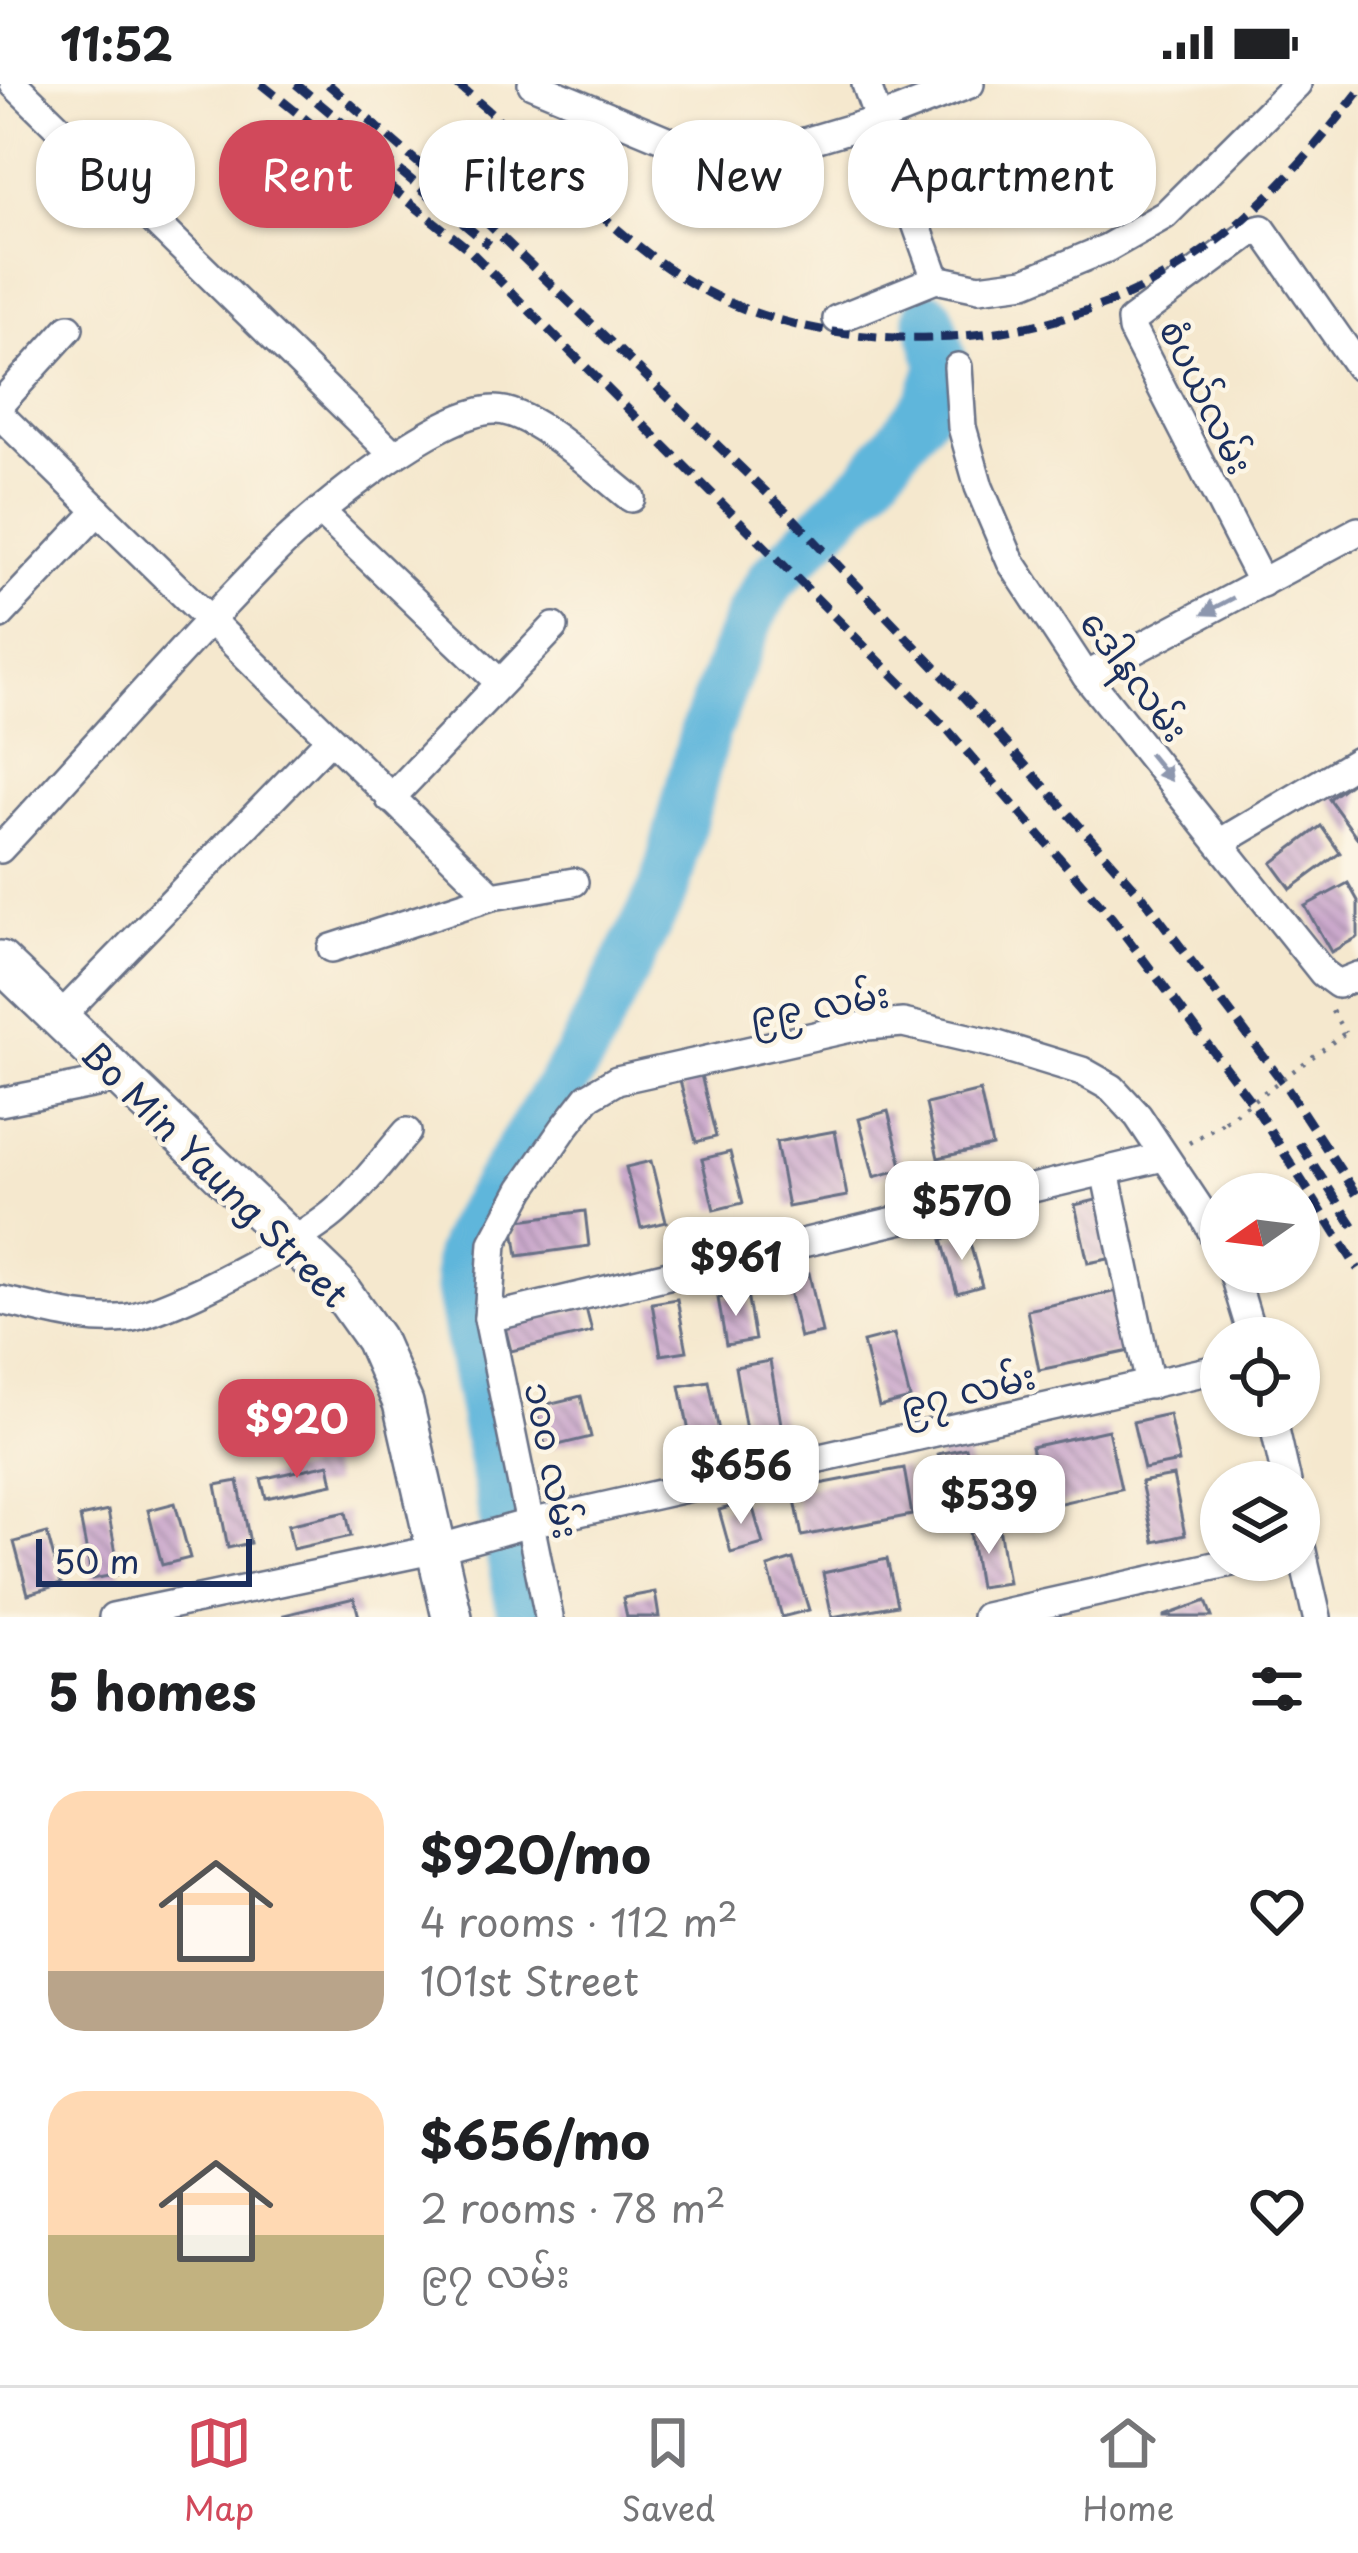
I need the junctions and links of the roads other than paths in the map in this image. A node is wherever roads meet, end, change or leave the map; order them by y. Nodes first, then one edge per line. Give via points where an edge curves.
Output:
1 (14, 84) edge
2 (532, 84) edge
3 (866, 84) edge
4 (970, 84) edge
5 (1297, 84) edge
6 (875, 120) joint
7 (848, 128) edge
8 (916, 228) edge
9 (936, 279) junction
10 (837, 320) dead end
11 (69, 328) dead end
12 (1358, 366) edge
13 (958, 367) dead end
14 (0, 404) edge
15 (0, 415) edge
16 (394, 455) junction
17 (631, 498) dead end
18 (98, 511) junction
19 (322, 513) junction
20 (1358, 531) edge
21 (1262, 583) junction
22 (0, 614) edge
23 (211, 622) junction
24 (554, 628) dead end
25 (1086, 676) junction
26 (500, 683) junction
27 (330, 739) junction
28 (1358, 761) edge
29 (390, 799) junction
30 (1221, 842) junction
31 (0, 849) edge
32 (574, 882) dead end
33 (492, 896) junction
34 (332, 948) dead end
35 (0, 962) edge
36 (1348, 980) edge
37 (59, 1018) junction
38 (122, 1078) junction
39 (0, 1102) edge
40 (407, 1132) dead end
41 (1163, 1157) junction
42 (1105, 1171) junction
43 (1200, 1209) edge
44 (289, 1242) junction
45 (0, 1300) edge
46 (488, 1318) junction
47 (1200, 1373) edge
48 (1150, 1385) junction
49 (523, 1524) junction
50 (437, 1549) junction
51 (1200, 1569) edge
52 (1309, 1581) edge
53 (113, 1617) edge
54 (452, 1617) edge
55 (549, 1617) edge
56 (986, 1617) edge
57 (1317, 1617) edge

1 - 16 street
2 - 7 street via 727,165
3 - 6 street
4 - 6 street
5 - 9 street via 1165,215 1107,248 1025,282 979,288
8 - 9 street
9 - 10 street
11 - 14 street
12 - 21 street, စံပယ်လမ်း via 1262,229 1131,321
13 - 25 street, ဒေါနလမ်း via 962,427 979,487 1011,562
15 - 18 street
16 - 17 street via 457,418 494,410 524,415
16 - 19 street
18 - 22 street
18 - 23 street
19 - 23 street
19 - 26 street
20 - 21 street
21 -> 25 street
23 - 27 street
23 - 31 street
24 - 26 street
25 -> 30 street, ဒေါနလမ်း
26 - 29 street
27 - 29 street
27 - 37 street
28 - 30 street
29 - 33 street
30 - 36 street, ဒေါနလမ်း via 1323,974
32 - 33 street
33 - 34 street
35 - 37 main road, Bo Min Yaung Street
37 - 38 main road, Bo Min Yaung Street
38 - 39 street
38 - 44 main road, Bo Min Yaung Street
40 - 44 street via 338,1210
41 - 42 street
41 - 43 street, ၉၉ လမ်း
41 - 46 street, ၉၉ လမ်း via 1112,1088 1082,1071 904,1023 617,1080 588,1097 522,1189 493,1243
42 - 46 street
42 - 48 street
44 - 45 street via 170,1306 125,1318
44 - 50 main road, Bo Min Yaung Street via 336,1284 375,1339 403,1403
46 - 49 street, ၁၀၀ လမ်း
47 - 48 street, ၉၇ လမ်း
48 - 49 street, ၉၇ လမ်း
49 - 50 street, ၉၇ လမ်း
49 - 55 street, ၁၀၀ လမ်း
50 - 53 street, ၉၇ လမ်း
50 - 54 main road, Bo Min Yaung Street
51 - 56 street
52 - 57 street

